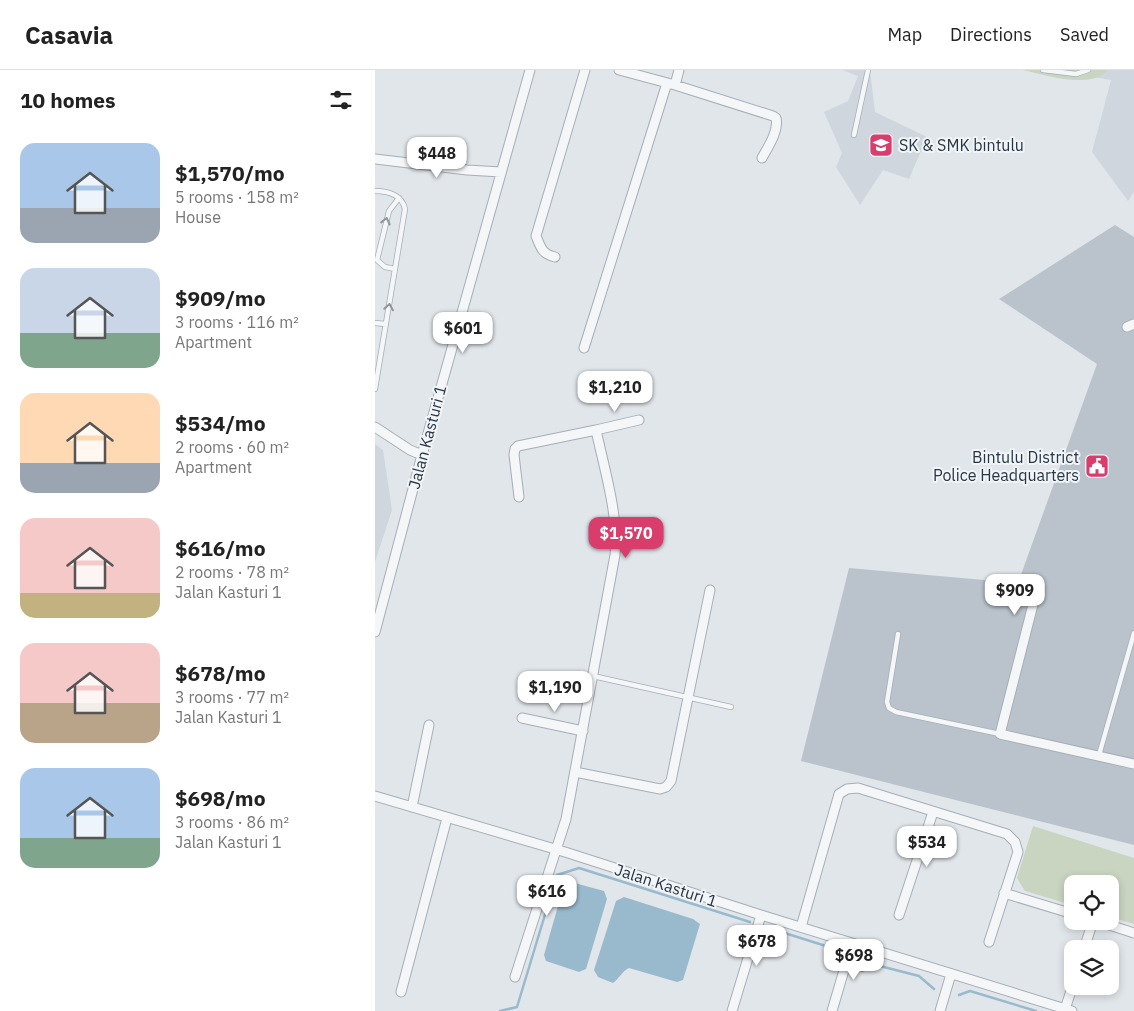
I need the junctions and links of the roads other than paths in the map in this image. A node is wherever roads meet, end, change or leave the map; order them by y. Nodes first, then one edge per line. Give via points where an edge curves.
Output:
1 (530, 70) edge
2 (585, 70) edge
3 (619, 70) edge
4 (679, 70) edge
5 (868, 70) edge
6 (1043, 70) edge
7 (1088, 70) edge
8 (671, 84) junction
9 (854, 135) dead end
10 (762, 158) dead end
11 (375, 159) edge
12 (501, 172) junction
13 (375, 192) edge
14 (399, 198) junction
15 (555, 257) dead end
16 (395, 269) junction
17 (375, 323) edge
18 (386, 324) junction
19 (584, 348) dead end
20 (375, 389) edge
21 (639, 420) dead end
22 (375, 427) edge
23 (596, 430) junction
24 (422, 455) junction
25 (519, 497) dead end
26 (1039, 585) dead end
27 (710, 590) dead end
28 (375, 632) edge
29 (1134, 633) edge
30 (898, 634) dead end
31 (593, 676) junction
32 (688, 697) junction
33 (731, 706) dead end
34 (522, 718) dead end
35 (429, 725) dead end
36 (583, 731) junction
37 (1000, 734) junction
38 (1099, 755) junction
39 (1134, 764) edge
40 (575, 772) junction
41 (375, 796) edge
42 (412, 808) junction
43 (933, 812) junction
44 (447, 818) junction
45 (555, 850) junction
46 (1005, 893) junction
47 (1064, 911) edge
48 (761, 915) junction
49 (899, 916) dead end
50 (801, 927) junction
51 (1119, 928) edge
52 (1134, 933) edge
53 (989, 942) dead end
54 (853, 943) junction
55 (951, 974) junction
56 (515, 977) dead end
57 (401, 992) dead end
58 (1071, 995) edge
59 (1069, 1010) edge
60 (732, 1011) edge
61 (832, 1011) edge
62 (940, 1011) edge

1 - 12 street, Jalan Kasturi 1
2 - 15 street via 537,236 546,254
3 - 8 street
4 - 8 street
5 - 9 lane
6 - 7 lane via 1076,74
8 - 10 street via 775,118 775,131
8 - 19 street
11 - 12 street
12 - 24 street, Jalan Kasturi 1
13 - 14 lane via 386,191
14 - 16 lane via 405,209
16 -> 14 lane via 385,267 377,260 389,211
18 -> 16 lane
17 - 18 lane
18 - 20 lane
21 - 23 street
22 - 24 street
23 - 25 street via 518,446 514,455
23 - 31 street via 617,538
24 - 28 street, Jalan Kasturi 1
26 - 37 street
27 - 32 street
29 - 38 lane
30 - 37 lane via 887,702 889,708
31 - 32 lane
31 - 36 street
32 - 33 lane
32 - 40 street via 671,781 667,787
34 - 36 street
35 - 42 street
36 - 40 street
37 - 38 street
38 - 39 street
40 - 45 street via 566,819
41 - 42 street, Jalan Kasturi 1
42 - 44 street, Jalan Kasturi 1
43 - 46 street via 1007,834 1015,842 1018,852
43 - 49 street
43 - 50 street via 858,788 839,794
44 - 45 street, Jalan Kasturi 1
44 - 57 street
45 - 48 street, Jalan Kasturi 1
45 - 56 street
46 - 47 street
46 - 53 street
48 - 50 street, Jalan Kasturi 1
48 - 60 street
50 - 54 street, Jalan Kasturi 1
51 - 52 street
54 - 55 street, Jalan Kasturi 1
54 - 61 street
55 - 59 street, Jalan Kasturi 1
55 - 62 street
58 - 59 street

